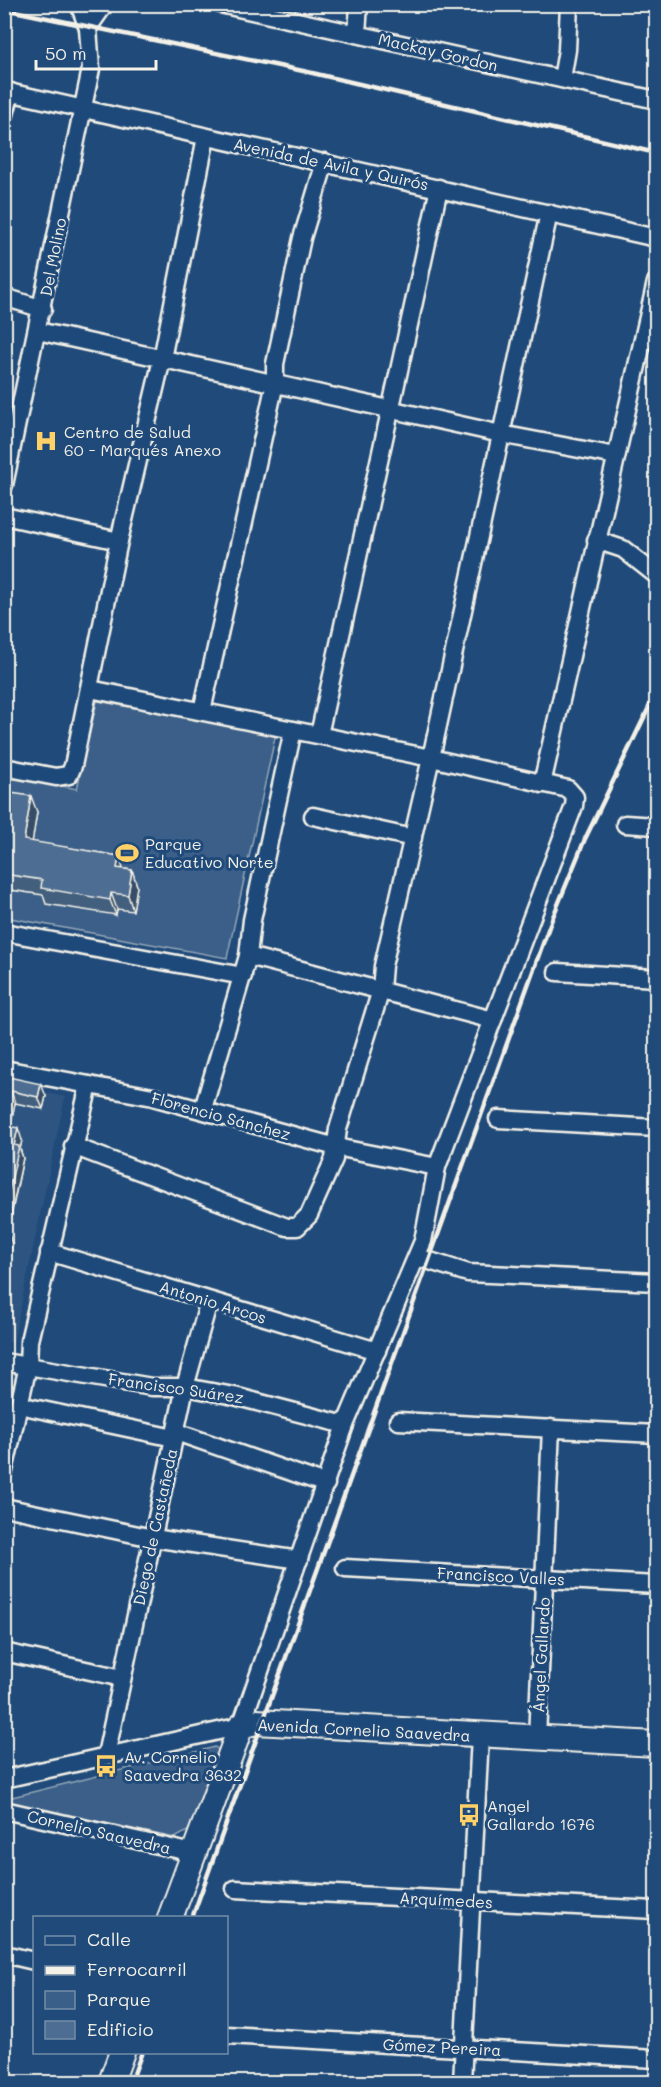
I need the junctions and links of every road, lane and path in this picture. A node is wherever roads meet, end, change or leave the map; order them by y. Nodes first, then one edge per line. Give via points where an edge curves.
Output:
1 (79, 4) edge
2 (105, 4) edge
3 (220, 4) edge
4 (358, 4) edge
5 (569, 4) edge
6 (88, 28) junction
7 (357, 34) junction
8 (562, 80) junction
9 (8, 91) edge
10 (657, 100) edge
11 (82, 109) junction
12 (4, 118) edge
13 (207, 137) junction
14 (325, 162) junction
15 (439, 188) junction
16 (549, 213) junction
17 (657, 238) edge
18 (657, 282) edge
19 (4, 297) edge
20 (43, 309) junction
21 (38, 331) junction
22 (162, 359) junction
23 (276, 383) junction
24 (391, 409) junction
25 (501, 434) junction
26 (616, 456) junction
27 (4, 485) edge
28 (4, 516) edge
29 (596, 540) junction
30 (119, 541) junction
31 (657, 575) edge
32 (90, 689) junction
33 (202, 711) junction
34 (293, 730) junction
35 (319, 735) junction
36 (431, 758) junction
37 (4, 767) edge
38 (543, 784) junction
39 (313, 816) dead end
40 (625, 824) dead end
41 (657, 826) edge
42 (413, 838) junction
43 (4, 932) edge
44 (248, 956) junction
45 (557, 972) dead end
46 (243, 976) junction
47 (657, 978) edge
48 (381, 990) junction
49 (494, 1020) junction
50 (4, 1069) edge
51 (89, 1085) junction
52 (203, 1109) junction
53 (498, 1119) dead end
54 (657, 1128) edge
55 (73, 1146) junction
56 (336, 1147) junction
57 (437, 1167) junction
58 (49, 1252) junction
59 (417, 1257) junction
60 (657, 1282) edge
61 (209, 1301) junction
62 (377, 1351) junction
63 (4, 1362) edge
64 (28, 1366) junction
65 (185, 1387) junction
66 (19, 1405) junction
67 (398, 1421) dead end
68 (345, 1425) junction
69 (551, 1428) junction
70 (657, 1434) edge
71 (175, 1435) junction
72 (4, 1471) edge
73 (326, 1484) junction
74 (4, 1507) edge
75 (153, 1538) junction
76 (299, 1560) junction
77 (345, 1568) dead end
78 (544, 1579) junction
79 (657, 1585) edge
80 (4, 1652) edge
81 (122, 1678) junction
82 (241, 1726) junction
83 (480, 1736) junction
84 (537, 1738) junction
85 (657, 1744) edge
86 (106, 1755) junction
87 (4, 1779) edge
88 (4, 1810) edge
89 (193, 1854) junction
90 (235, 1889) dead end
91 (471, 1901) junction
92 (657, 1910) edge
93 (170, 1916) edge
94 (4, 1954) edge
95 (33, 1961) edge
96 (228, 2035) edge
97 (464, 2048) junction
98 (121, 2054) edge
99 (657, 2059) edge
100 (111, 2082) edge
101 (462, 2082) edge

1 - 6 street, Del Molino
2 - 6 street
3 - 7 street, Mackay Gordon
4 - 7 street
5 - 8 street
6 - 11 street, Del Molino via 91,69
7 - 8 street, Mackay Gordon
8 - 10 street, Mackay Gordon
9 - 11 street, Avenida de Avila y Quirós
9 - 12 street
11 - 13 street, Avenida de Avila y Quirós
11 - 20 street, Del Molino
13 - 14 street, Avenida de Avila y Quirós
13 - 22 street
14 - 15 street, Avenida de Avila y Quirós
14 - 23 street via 302,238 275,364
15 - 16 street, Avenida de Avila y Quirós
15 - 24 street
16 - 17 street, Avenida de Avila y Quirós
16 - 25 street
18 - 26 street
19 - 20 street
20 - 21 street, Del Molino
21 - 22 street
21 - 27 street, Del Molino
22 - 23 street
22 - 30 street
23 - 24 street
23 - 33 street
24 - 25 street
24 - 35 street
25 - 26 street
25 - 36 street
26 - 29 street
28 - 30 street
29 - 31 street via 623,549
29 - 38 street
30 - 32 street
32 - 33 street
32 - 37 street via 69,775 57,777
33 - 34 street
34 - 35 street
34 - 44 street via 252,920
35 - 36 street
36 - 38 street
36 - 42 street
38 - 49 street via 573,791 574,806
39 - 42 street
40 - 41 street
42 - 48 street
43 - 46 street
44 - 46 street
44 - 48 street
45 - 47 street
46 - 52 street
48 - 49 street
48 - 56 street
49 - 57 street
50 - 51 street, Florencio Sánchez
51 - 52 street, Florencio Sánchez
51 - 55 street
52 - 56 street, Florencio Sánchez
53 - 54 street
55 - 56 street via 291,1228 309,1215
55 - 58 street
56 - 57 street, Florencio Sánchez
57 - 59 street via 427,1228
58 - 61 street, Antonio Arcos
58 - 64 street via 29,1341
59 - 60 street via 468,1273
59 - 62 street
61 - 62 street, Antonio Arcos
61 - 65 street, Diego de Castañeda
62 - 68 street
63 - 64 street, Francisco Suárez
64 - 65 street, Francisco Suárez via 152,1386
64 - 66 street
65 - 68 street, Francisco Suárez via 267,1402
65 - 71 street, Diego de Castañeda
66 - 71 street
66 - 72 street
67 - 69 street
68 - 73 street
69 - 70 street
69 - 78 street, Ángel Gallardo
71 - 73 street
71 - 75 street, Diego de Castañeda
73 - 76 street
74 - 75 street
75 - 76 street
75 - 81 street, Diego de Castañeda
76 - 82 street
77 - 78 street, Francisco Valles
78 - 79 street, Francisco Valles
78 - 84 street, Ángel Gallardo
80 - 81 street
81 - 86 street, Diego de Castañeda
82 - 83 main road, Avenida Cornelio Saavedra via 256,1722
82 - 86 street, Avenida Cornelio Saavedra
82 - 89 main road
83 - 84 main road, Avenida Cornelio Saavedra
83 - 91 street
84 - 85 main road, Avenida Cornelio Saavedra
86 - 87 street, Avenida Cornelio Saavedra
88 - 89 street, Cornelio Saavedra
89 - 93 main road
90 - 91 street, Arquímedes
91 - 92 street, Arquímedes
91 - 97 street
94 - 95 street
96 - 97 street, Gómez Pereira
97 - 99 street, Gómez Pereira
97 - 101 street
98 - 100 main road

